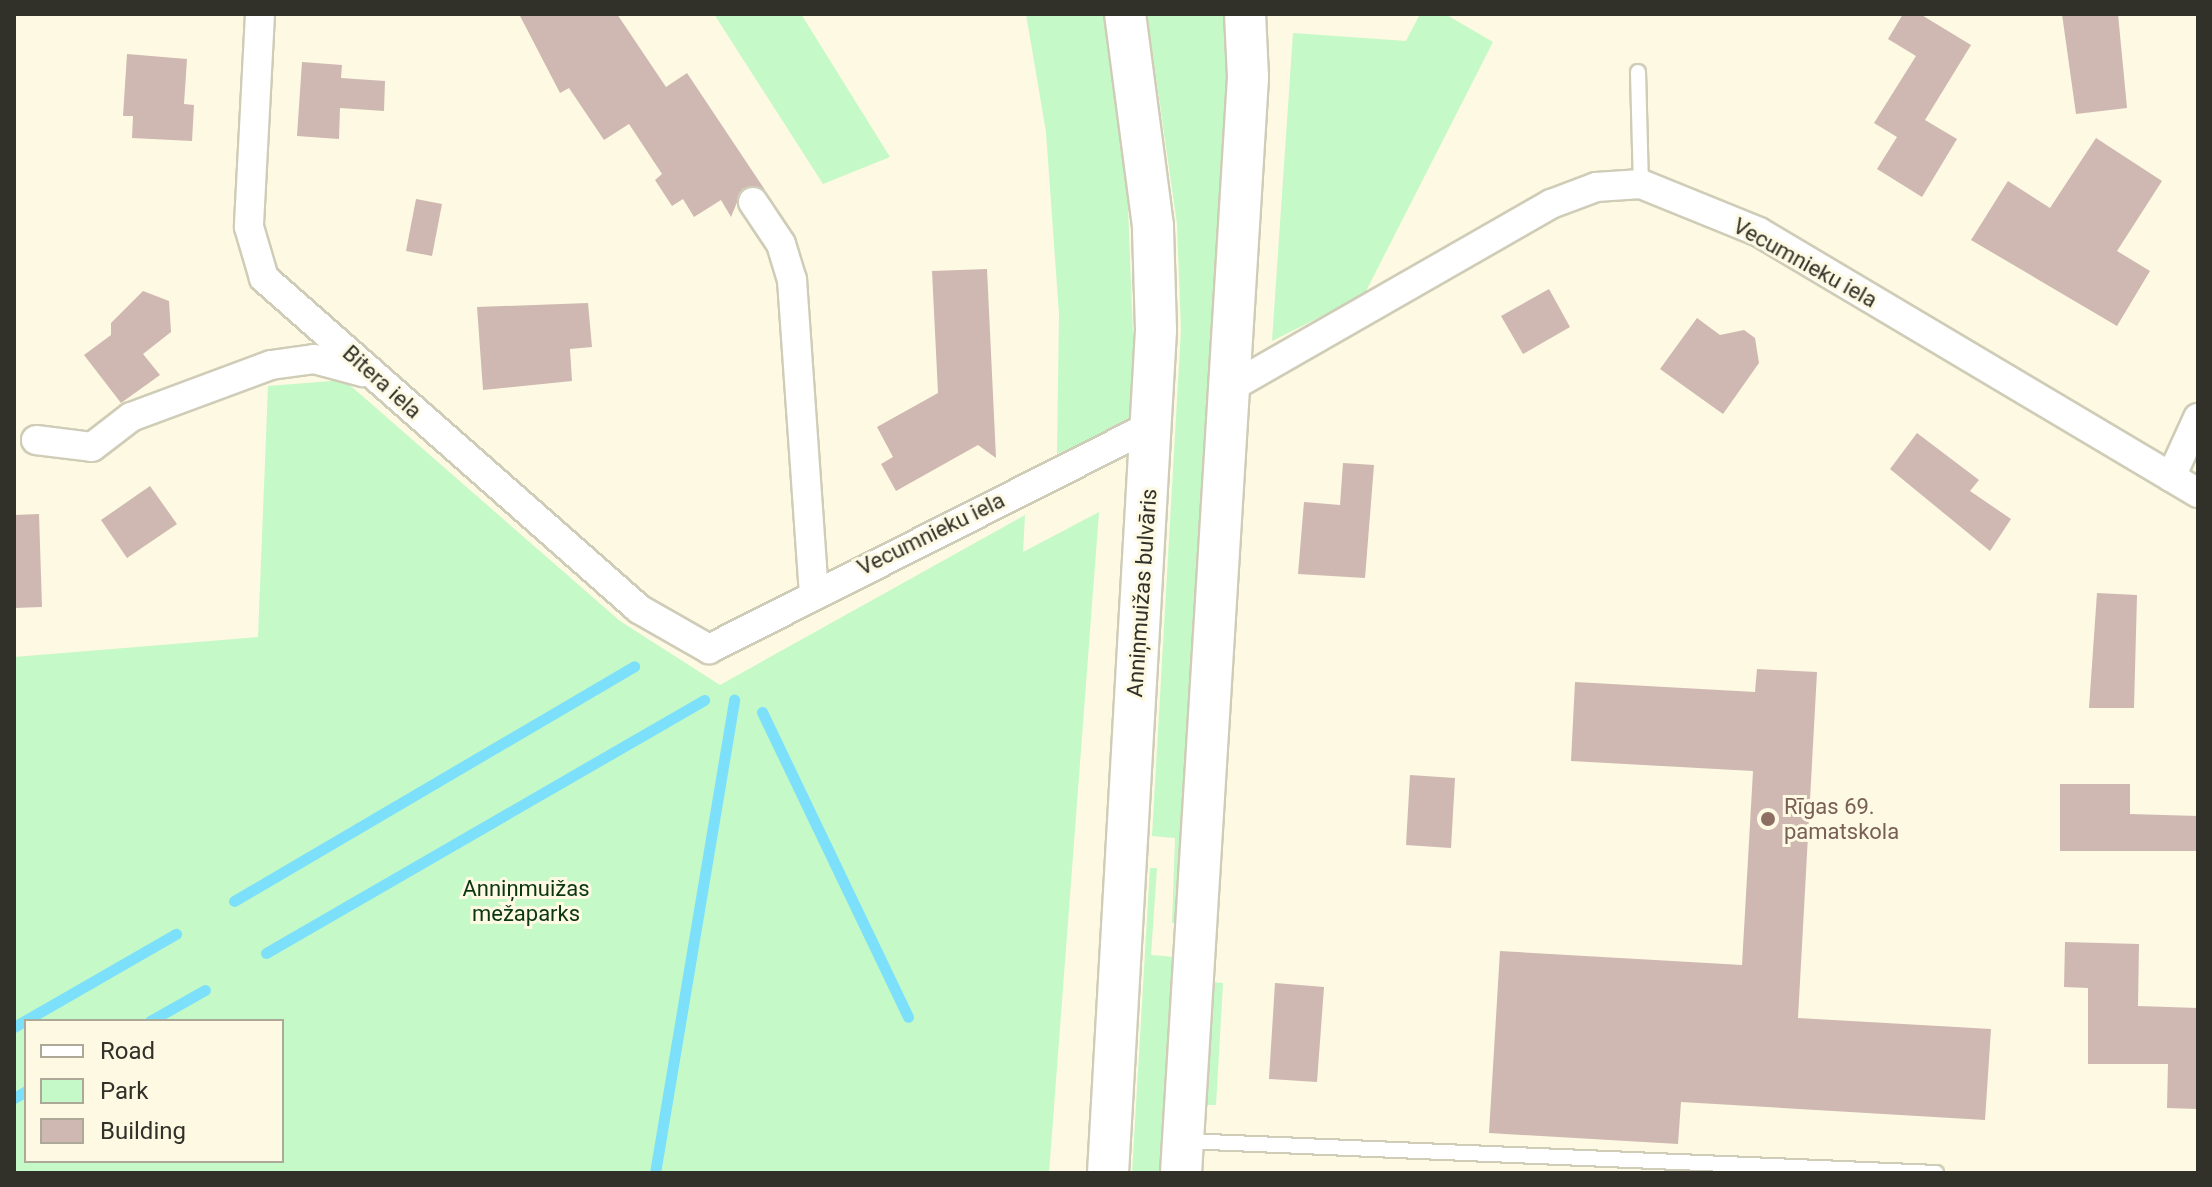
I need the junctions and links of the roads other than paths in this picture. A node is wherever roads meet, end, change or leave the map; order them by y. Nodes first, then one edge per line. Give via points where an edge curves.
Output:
1 (260, 14) edge
2 (1125, 14) edge
3 (1245, 14) edge
4 (1638, 72) dead end
5 (1641, 184) junction
6 (753, 202) dead end
7 (378, 380) junction
8 (1228, 389) junction
9 (2198, 418) edge
10 (1154, 424) junction
11 (36, 440) dead end
12 (2171, 477) junction
13 (2198, 493) edge
14 (814, 591) junction
15 (709, 649) joint
16 (1182, 1157) edge
17 (1108, 1173) edge
18 (1936, 1173) edge

1 - 7 street, Bitera iela via 253,251 264,278
2 - 10 street, Anniņmuižas bulvāris via 1153,226
3 - 8 street via 1248,77
4 - 5 lane
5 - 8 street, Vecumnieku iela via 1596,187 1551,204
5 - 12 street, Vecumnieku iela via 1759,232
6 - 14 street via 781,244 792,280
7 - 11 street via 343,362 271,365 131,417 92,447
7 - 15 street, Bitera iela via 639,609
8 - 16 street
9 - 12 street
10 - 14 street, Vecumnieku iela
10 - 17 street, Anniņmuižas bulvāris
12 - 13 street, Vecumnieku iela
14 - 15 street, Vecumnieku iela
16 - 18 lane

